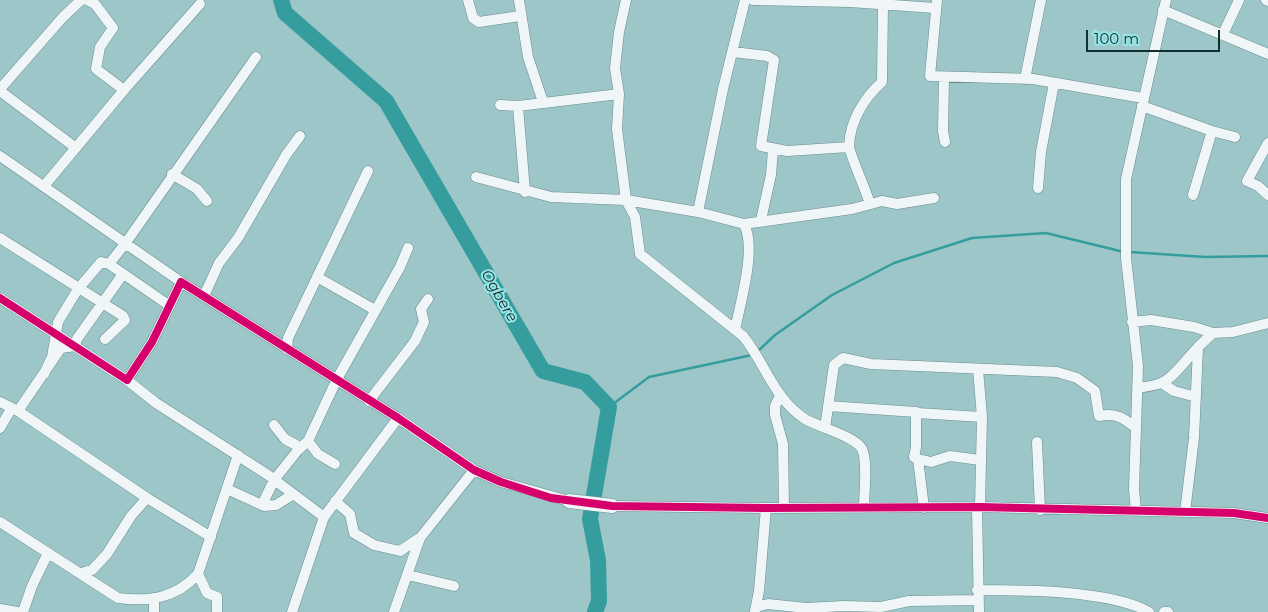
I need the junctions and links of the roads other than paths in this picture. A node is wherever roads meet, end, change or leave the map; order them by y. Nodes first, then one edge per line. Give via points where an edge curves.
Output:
1 (87, 0) edge
2 (468, 0) edge
3 (519, 0) edge
4 (626, 0) edge
5 (745, 0) edge
6 (753, 0) edge
7 (1041, 0) edge
8 (1239, 0) edge
9 (776, 1) edge
10 (74, 2) edge
11 (878, 3) edge
12 (200, 4) dead end
13 (936, 4) edge
14 (1165, 5) edge
15 (520, 16) junction
16 (1223, 34) junction
17 (733, 52) junction
18 (1268, 54) edge
19 (256, 57) dead end
20 (944, 78) junction
21 (1025, 79) junction
22 (1054, 83) junction
23 (0, 90) edge
24 (124, 90) junction
25 (619, 94) junction
26 (543, 102) junction
27 (1142, 102) junction
28 (500, 105) dead end
29 (518, 106) junction
30 (1212, 131) junction
31 (300, 136) dead end
32 (1235, 137) dead end
33 (945, 142) dead end
34 (1268, 142) edge
35 (849, 147) junction
36 (76, 148) junction
37 (773, 150) junction
38 (0, 156) edge
39 (1264, 161) edge
40 (368, 171) dead end
41 (172, 174) junction
42 (476, 177) dead end
43 (44, 186) junction
44 (1038, 188) dead end
45 (525, 192) junction
46 (1193, 195) dead end
47 (1268, 195) edge
48 (934, 198) dead end
49 (626, 200) junction
50 (207, 201) dead end
51 (870, 204) junction
52 (698, 212) junction
53 (761, 220) junction
54 (744, 224) junction
55 (0, 238) edge
56 (125, 244) junction
57 (408, 248) dead end
58 (109, 264) junction
59 (123, 274) junction
60 (317, 277) junction
61 (182, 282) junction
62 (78, 289) junction
63 (204, 296) junction
64 (0, 298) edge
65 (428, 299) dead end
66 (103, 304) junction
67 (170, 306) junction
68 (375, 310) junction
69 (1132, 322) junction
70 (1268, 323) edge
71 (735, 330) junction
72 (1213, 333) junction
73 (55, 334) junction
74 (105, 339) dead end
75 (75, 346) junction
76 (1198, 347) junction
77 (287, 349) junction
78 (978, 369) junction
79 (44, 374) junction
80 (337, 379) junction
81 (127, 380) junction
82 (1162, 383) junction
83 (1137, 388) junction
84 (780, 396) junction
85 (1196, 397) junction
86 (369, 401) junction
87 (0, 402) edge
88 (828, 406) junction
89 (14, 410) junction
90 (917, 413) junction
91 (982, 417) junction
92 (398, 418) junction
93 (274, 425) dead end
94 (0, 428) edge
95 (825, 428) junction
96 (1136, 428) junction
97 (308, 441) junction
98 (1036, 442) dead end
99 (298, 450) junction
100 (238, 455) junction
101 (918, 459) junction
102 (980, 460) junction
103 (335, 464) dead end
104 (474, 470) junction
105 (274, 480) junction
106 (227, 490) junction
107 (292, 495) junction
108 (147, 498) junction
109 (335, 501) junction
110 (569, 501) joint
111 (262, 505) junction
112 (612, 506) joint
113 (864, 507) junction
114 (978, 507) junction
115 (766, 508) junction
116 (784, 508) junction
117 (924, 508) junction
118 (1040, 510) junction
119 (1136, 511) junction
120 (1185, 512) junction
121 (324, 516) junction
122 (1268, 518) edge
123 (0, 522) edge
124 (211, 537) junction
125 (422, 537) junction
126 (48, 553) junction
127 (81, 573) junction
128 (198, 574) junction
129 (408, 575) junction
130 (454, 586) dead end
131 (978, 595) junction
132 (154, 598) junction
133 (756, 605) edge
134 (0, 609) edge
135 (880, 609) edge
136 (819, 610) edge
137 (16, 612) edge
138 (23, 612) edge
139 (154, 612) edge
140 (217, 612) edge
141 (292, 612) edge
142 (394, 612) edge
143 (978, 612) edge
144 (1149, 612) edge

1 - 24 street via 95,4 113,28 100,47 96,69
2 - 15 street via 473,18 479,22
3 - 15 street
4 - 25 street via 615,68
5 - 17 street
6 - 9 street
7 - 21 street
8 - 16 street
9 - 11 street
10 - 23 street
11 - 13 street
11 - 35 street via 882,82 870,93 856,115
12 - 24 street
13 - 20 street via 930,76
14 - 16 street
14 - 27 street
15 - 26 street via 528,57
16 - 18 street
17 - 37 street via 767,56 774,60 762,146
17 - 52 street
19 - 41 street
20 - 21 street
20 - 33 street
21 - 22 street
22 - 27 street
22 - 44 street
23 - 36 street
24 - 36 street
25 - 26 street
25 - 49 street via 617,128
26 - 29 street
27 - 30 street
27 - 69 street via 1126,179 1126,253
28 - 29 street
29 - 45 street
30 - 32 street
30 - 46 street
31 - 63 street via 219,264
34 - 39 street
35 - 37 street
35 - 51 street
36 - 43 street
37 - 53 street
38 - 43 street
39 - 47 street via 1247,181
40 - 60 street
41 - 50 street via 196,189
41 - 56 street via 155,204
42 - 45 street
43 - 56 street
45 - 49 street via 551,197
48 - 51 street via 897,204 882,201
49 - 52 street
49 - 71 street via 635,217 640,254
51 - 53 street
52 - 54 street
53 - 54 street
54 - 71 street via 748,231 746,272
55 - 62 street
56 - 58 street
56 - 61 street
57 - 68 street
58 - 59 street
58 - 62 street via 101,262
59 - 66 street
59 - 67 street
60 - 68 street
60 - 77 street via 288,338
61 - 63 street
61 - 67 street
62 - 66 street
62 - 73 street via 58,322
63 - 77 street
64 - 73 street
65 - 86 street via 420,309 424,322 415,341
66 - 74 street via 125,320
66 - 75 street via 76,339
67 - 81 street via 152,342
68 - 80 street
69 - 72 street via 1151,320
69 - 83 street via 1138,366
70 - 72 street via 1233,332
71 - 84 street via 756,353
72 - 76 street
73 - 75 street
73 - 79 street via 52,358
75 - 79 street via 62,348
75 - 81 street
76 - 82 street
76 - 85 street
77 - 80 street
78 - 88 street via 871,364 844,358 834,365
78 - 91 street
78 - 96 street via 1052,371 1077,378 1095,391 1098,416 1115,414
79 - 89 street
80 - 86 street
80 - 97 street
81 - 100 street via 156,403
82 - 83 street
82 - 85 street via 1174,391
83 - 96 street
84 - 95 street via 804,418
84 - 116 street via 774,406 783,444
85 - 120 street
86 - 92 street
87 - 89 street
88 - 90 street
88 - 95 street
89 - 94 street
89 - 108 street
90 - 91 street
90 - 101 street via 914,457
91 - 102 street
92 - 104 street
92 - 109 street
93 - 99 street
95 - 113 street via 862,448
96 - 119 street
97 - 99 street
97 - 103 street via 318,454
98 - 118 street
99 - 105 street
100 - 105 street
100 - 106 street
101 - 102 street via 931,462 950,456
101 - 117 street
102 - 114 street
104 - 110 street via 501,482
104 - 125 street
105 - 107 street
105 - 111 street
106 - 111 street
106 - 124 street
107 - 111 street via 276,505
107 - 121 street
108 - 124 street
108 - 127 street via 131,516 107,554 92,570
109 - 121 street
109 - 125 street via 350,514 354,533 374,546 400,551
110 - 112 street
112 - 115 street
113 - 116 street
113 - 117 street
114 - 117 street
114 - 118 street
114 - 131 street
115 - 116 street
115 - 133 street
118 - 119 street
119 - 120 street
120 - 122 street via 1234,513
121 - 141 street
123 - 126 street
124 - 128 street
125 - 129 street
126 - 127 street
126 - 138 street
127 - 132 street via 118,598
128 - 132 street via 185,588
128 - 140 street via 207,593 216,597
129 - 130 street
129 - 142 street
131 - 135 street via 909,602
131 - 143 street
131 - 144 street via 1031,590 1105,599
132 - 139 street
133 - 136 street
134 - 137 street
135 - 136 street

